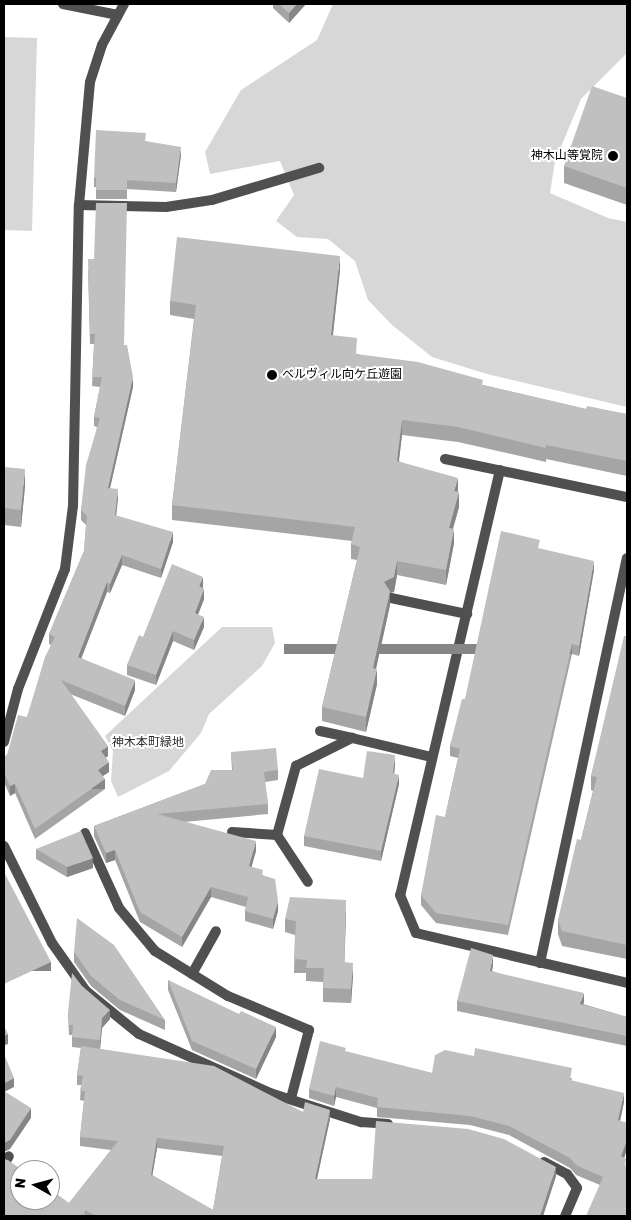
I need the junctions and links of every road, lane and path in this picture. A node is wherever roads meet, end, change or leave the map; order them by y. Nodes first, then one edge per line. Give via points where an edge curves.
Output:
1 (63, 4) edge
2 (124, 4) edge
3 (118, 15) junction
4 (319, 168) dead end
5 (79, 205) junction
6 (445, 459) dead end
7 (500, 470) junction
8 (627, 497) edge
9 (627, 558) edge
10 (391, 598) edge
11 (467, 614) junction
12 (320, 731) dead end
13 (352, 738) junction
14 (4, 742) edge
15 (431, 757) junction
16 (232, 832) edge
17 (85, 833) dead end
18 (277, 835) junction
19 (4, 846) edge
20 (308, 882) dead end
21 (216, 931) dead end
22 (540, 963) junction
23 (192, 974) junction
24 (627, 983) edge
25 (291, 1098) junction
26 (400, 1126) edge
27 (533, 1156) edge
28 (565, 1216) edge

1 - 3 street
2 - 3 street
3 - 5 street via 102,45 90,82
4 - 5 street via 212,200 166,207
5 - 14 street via 73,506 66,569 18,688
6 - 7 street
7 - 8 street
7 - 11 street
9 - 22 street
10 - 11 street
11 - 15 street
12 - 13 street
13 - 15 street
13 - 18 street via 296,766
15 - 22 street via 400,895 416,933
16 - 18 street
17 - 23 street via 119,908 155,951
18 - 20 street
19 - 25 street via 52,943 86,991 139,1034 270,1093
21 - 23 street
22 - 24 street
23 - 25 street via 228,996 309,1030
25 - 26 street via 361,1122
27 - 28 street via 567,1174 577,1188

